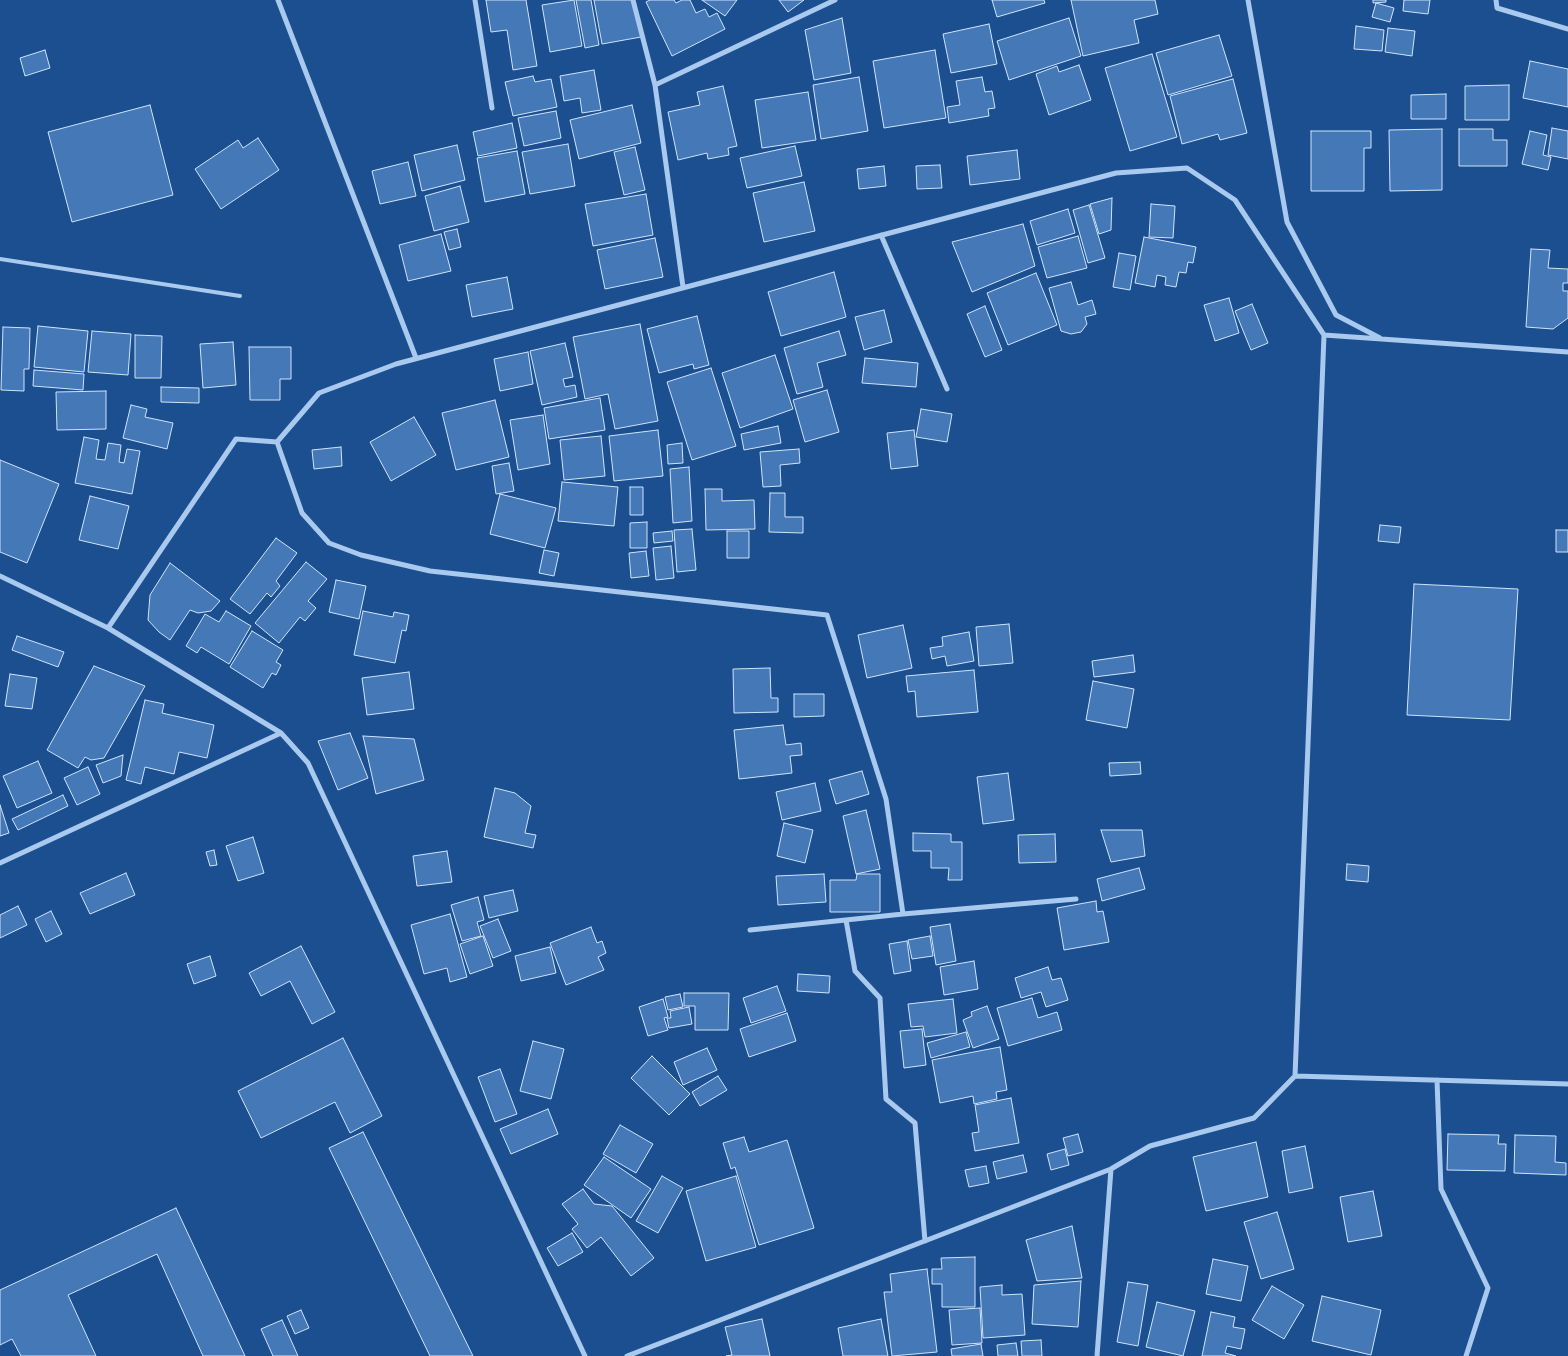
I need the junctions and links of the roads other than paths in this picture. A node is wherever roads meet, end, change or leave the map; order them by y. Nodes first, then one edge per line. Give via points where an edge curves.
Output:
1 (278, 0) edge
2 (475, 0) edge
3 (633, 0) edge
4 (835, 0) edge
5 (1248, 0) edge
6 (1496, 0) edge
7 (1568, 29) edge
8 (655, 85) junction
9 (492, 108) dead end
10 (881, 235) junction
11 (0, 259) edge
12 (684, 288) junction
13 (240, 296) dead end
14 (1324, 335) junction
15 (1382, 339) junction
16 (1568, 352) edge
17 (416, 358) junction
18 (947, 388) dead end
19 (277, 442) junction
20 (0, 576) edge
21 (108, 628) junction
22 (281, 734) junction
23 (0, 863) edge
24 (1076, 899) dead end
25 (903, 914) junction
26 (846, 920) junction
27 (750, 930) dead end
28 (1295, 1076) junction
29 (1437, 1080) junction
30 (1568, 1084) edge
31 (1111, 1170) junction
32 (924, 1241) junction
33 (585, 1356) edge
34 (627, 1356) edge
35 (1097, 1356) edge
36 (1466, 1356) edge

1 - 17 street
2 - 9 street
3 - 8 street
4 - 8 street
5 - 15 street via 1288,222 1336,315
6 - 7 street via 1497,8
8 - 12 street
10 - 12 street
10 - 14 street via 1116,173 1187,168 1234,200
10 - 18 street
11 - 13 lane
12 - 17 street
14 - 15 street
14 - 28 street
15 - 16 street
17 - 19 street via 319,393
19 - 21 street via 236,439
19 - 25 street via 302,513 329,542 361,555 430,570 827,615 886,799
20 - 21 street
21 - 22 street
22 - 23 street
22 - 33 street via 308,763
24 - 25 street
25 - 26 street
26 - 27 street
26 - 32 street via 855,971 880,998 886,1099 915,1123
28 - 29 street
28 - 31 street via 1254,1118 1150,1146
29 - 30 street
29 - 36 street via 1440,1189 1488,1288
31 - 32 street
31 - 35 street
32 - 34 street

